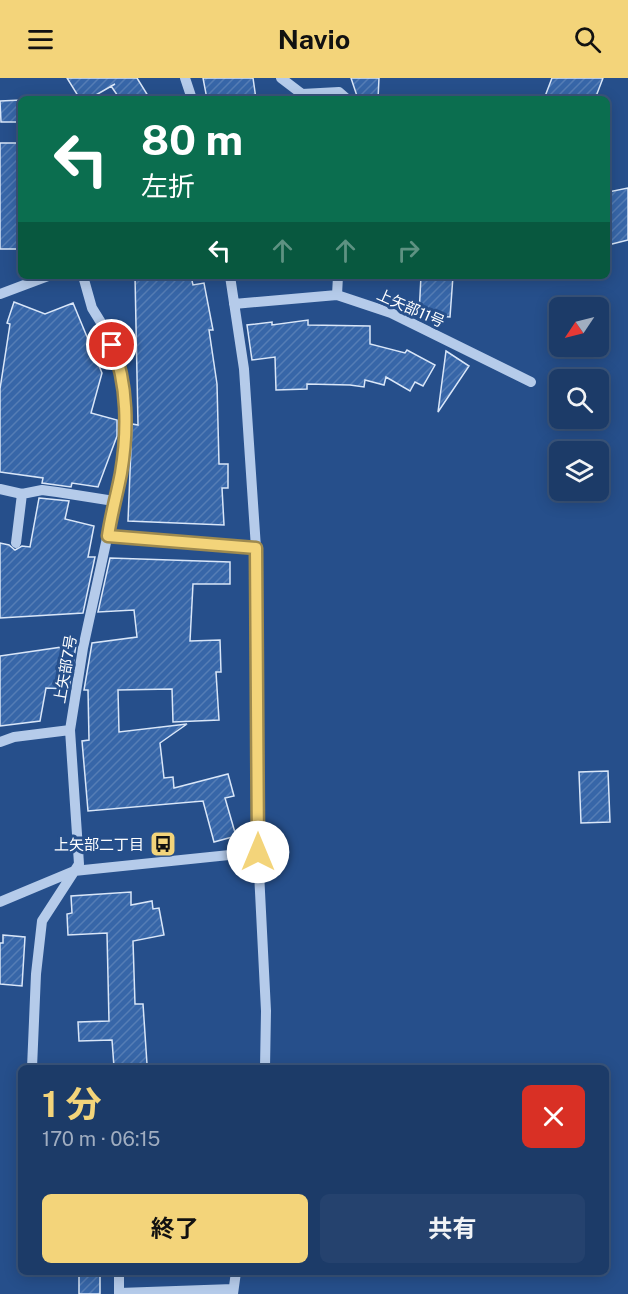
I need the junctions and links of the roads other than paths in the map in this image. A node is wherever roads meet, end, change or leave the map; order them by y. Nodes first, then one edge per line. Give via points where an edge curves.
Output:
1 (185, 78) edge
2 (281, 78) edge
3 (191, 96) edge
4 (344, 96) edge
5 (40, 279) edge
6 (84, 279) edge
7 (230, 279) edge
8 (338, 279) edge
9 (0, 294) edge
10 (337, 295) junction
11 (234, 304) junction
12 (531, 382) dead end
13 (0, 489) edge
14 (22, 494) junction
15 (114, 501) junction
16 (108, 536) junction
17 (16, 543) dead end
18 (256, 548) junction
19 (70, 730) junction
20 (0, 742) edge
21 (258, 852) junction
22 (74, 871) junction
23 (0, 902) edge
24 (32, 1065) edge
25 (265, 1065) edge
26 (119, 1275) edge
27 (236, 1275) edge
28 (233, 1292) edge

1 - 3 street
2 - 4 street via 302,94 339,92
5 - 9 street
6 - 15 street, 上矢部7号 via 92,308 119,362 124,444
7 - 11 street
8 - 10 street
10 - 11 street, 上矢部11号
10 - 12 street, 上矢部11号 via 391,313
11 - 18 street via 244,369
13 - 14 street
14 - 15 street via 42,490
14 - 17 street
15 - 16 street, 上矢部7号
16 - 18 street
16 - 19 street, 上矢部7号 via 83,648
18 - 21 street
19 - 20 street via 14,736
19 - 22 street, 上矢部7号 via 78,864
21 - 22 street
21 - 25 street
22 - 23 street
22 - 24 street, 上矢部7号 via 42,921
26 - 28 street via 119,1293
27 - 28 street

